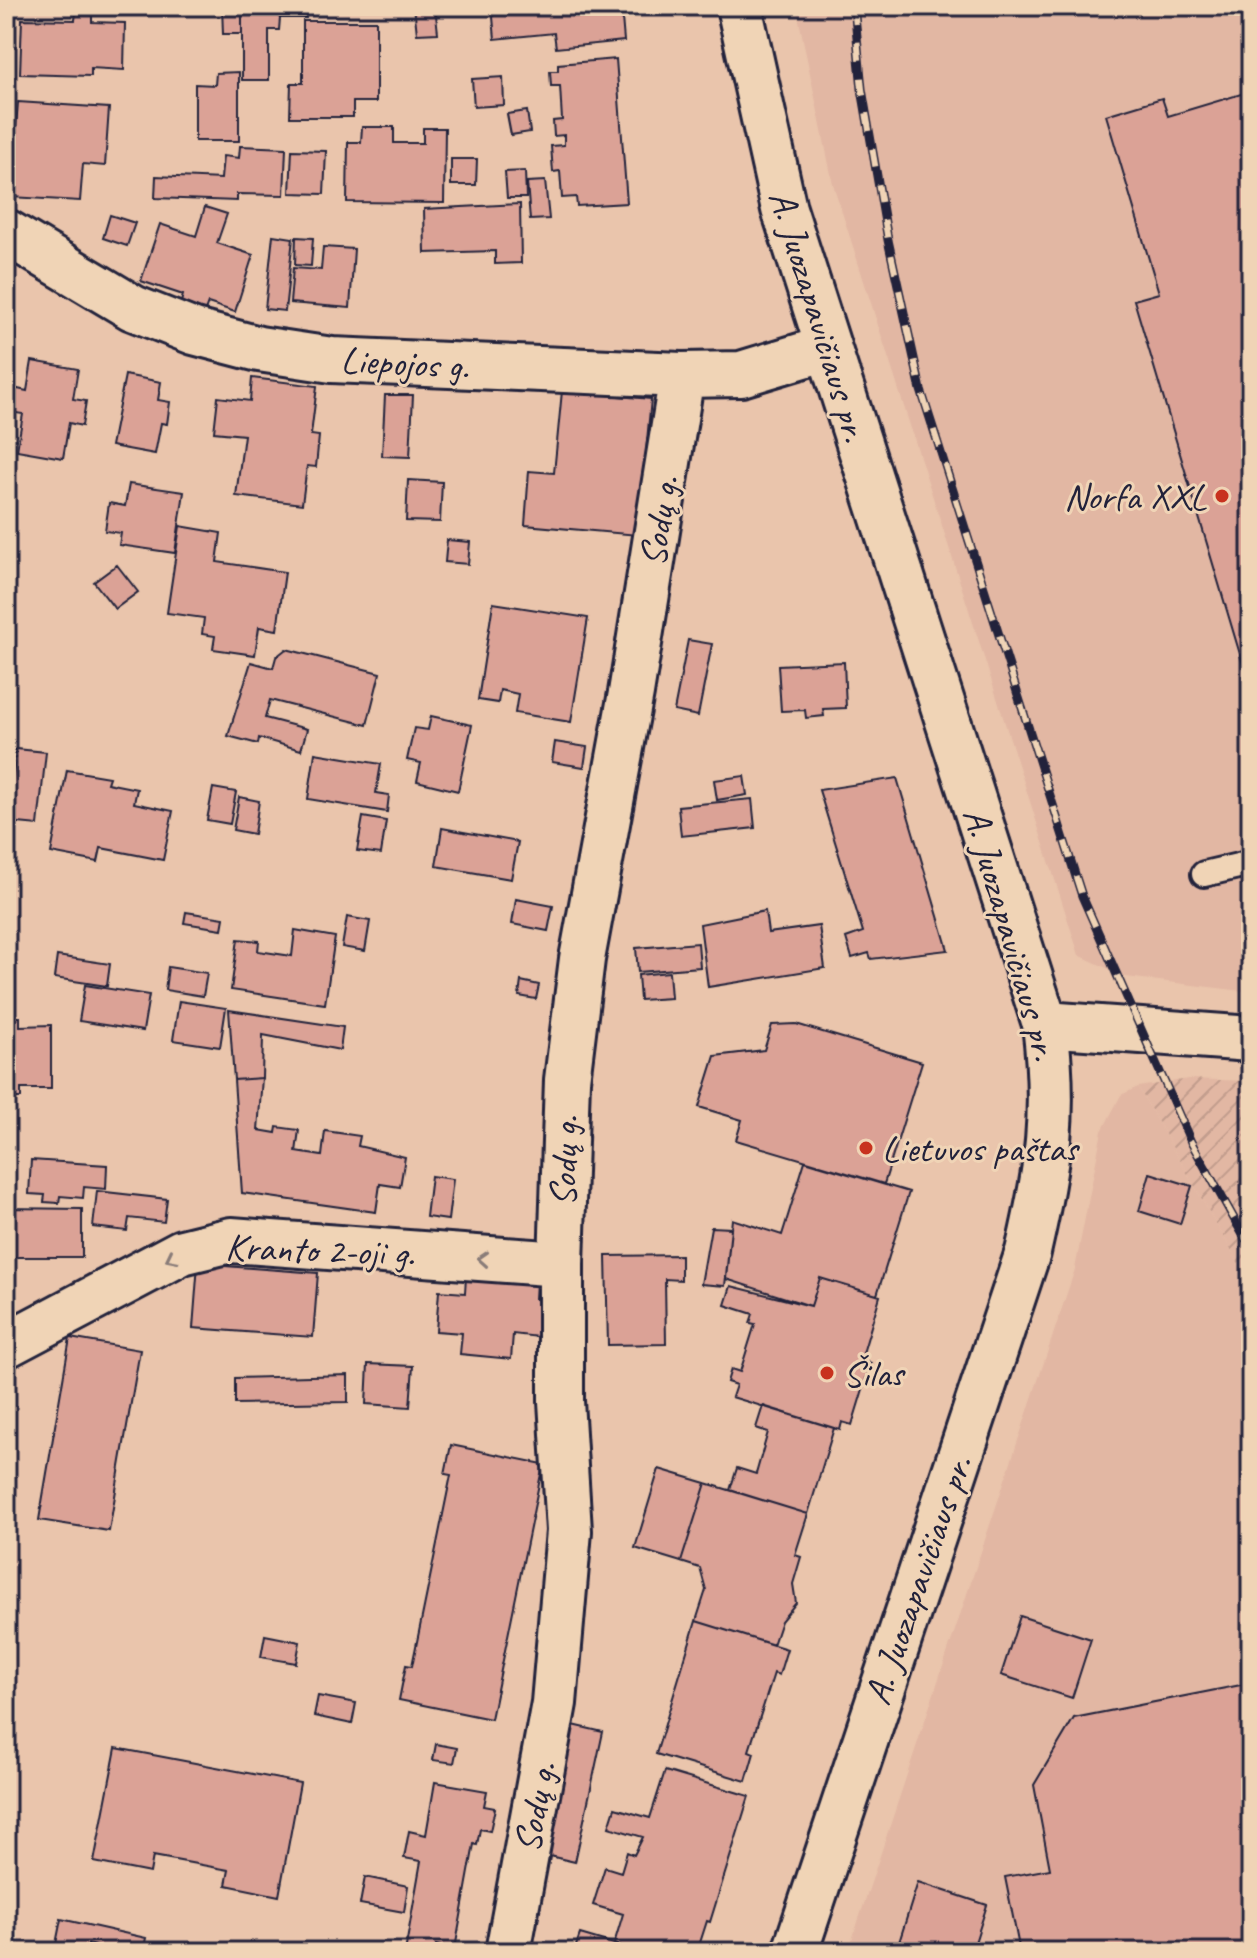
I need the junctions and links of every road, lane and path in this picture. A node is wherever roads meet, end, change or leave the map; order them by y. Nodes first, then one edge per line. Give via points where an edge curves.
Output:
1 (739, 6) edge
2 (6, 232) edge
3 (827, 348) junction
4 (682, 375) junction
5 (1251, 863) edge
6 (1204, 874) dead end
7 (1045, 1024) junction
8 (1251, 1039) edge
9 (561, 1264) junction
10 (6, 1345) edge
11 (508, 1952) edge
12 (795, 1952) edge

1 - 3 street, A. Juozapavičiaus pr. via 784,209
2 - 4 street, Liepojos g. via 133,308 259,349 332,360
3 - 4 street, Liepojos g. via 741,374
3 - 7 street, A. Juozapavičiaus pr.
4 - 9 street, Sodų g. via 582,959 567,1080
5 - 6 lane
7 - 8 street
7 - 12 street, A. Juozapavičiaus pr. via 1052,1081 1049,1159 1028,1252
9 -> 10 street, Kranto 2-oji g. via 231,1240 182,1252
9 - 11 street, Sodų g. via 561,1401 569,1531 554,1703

